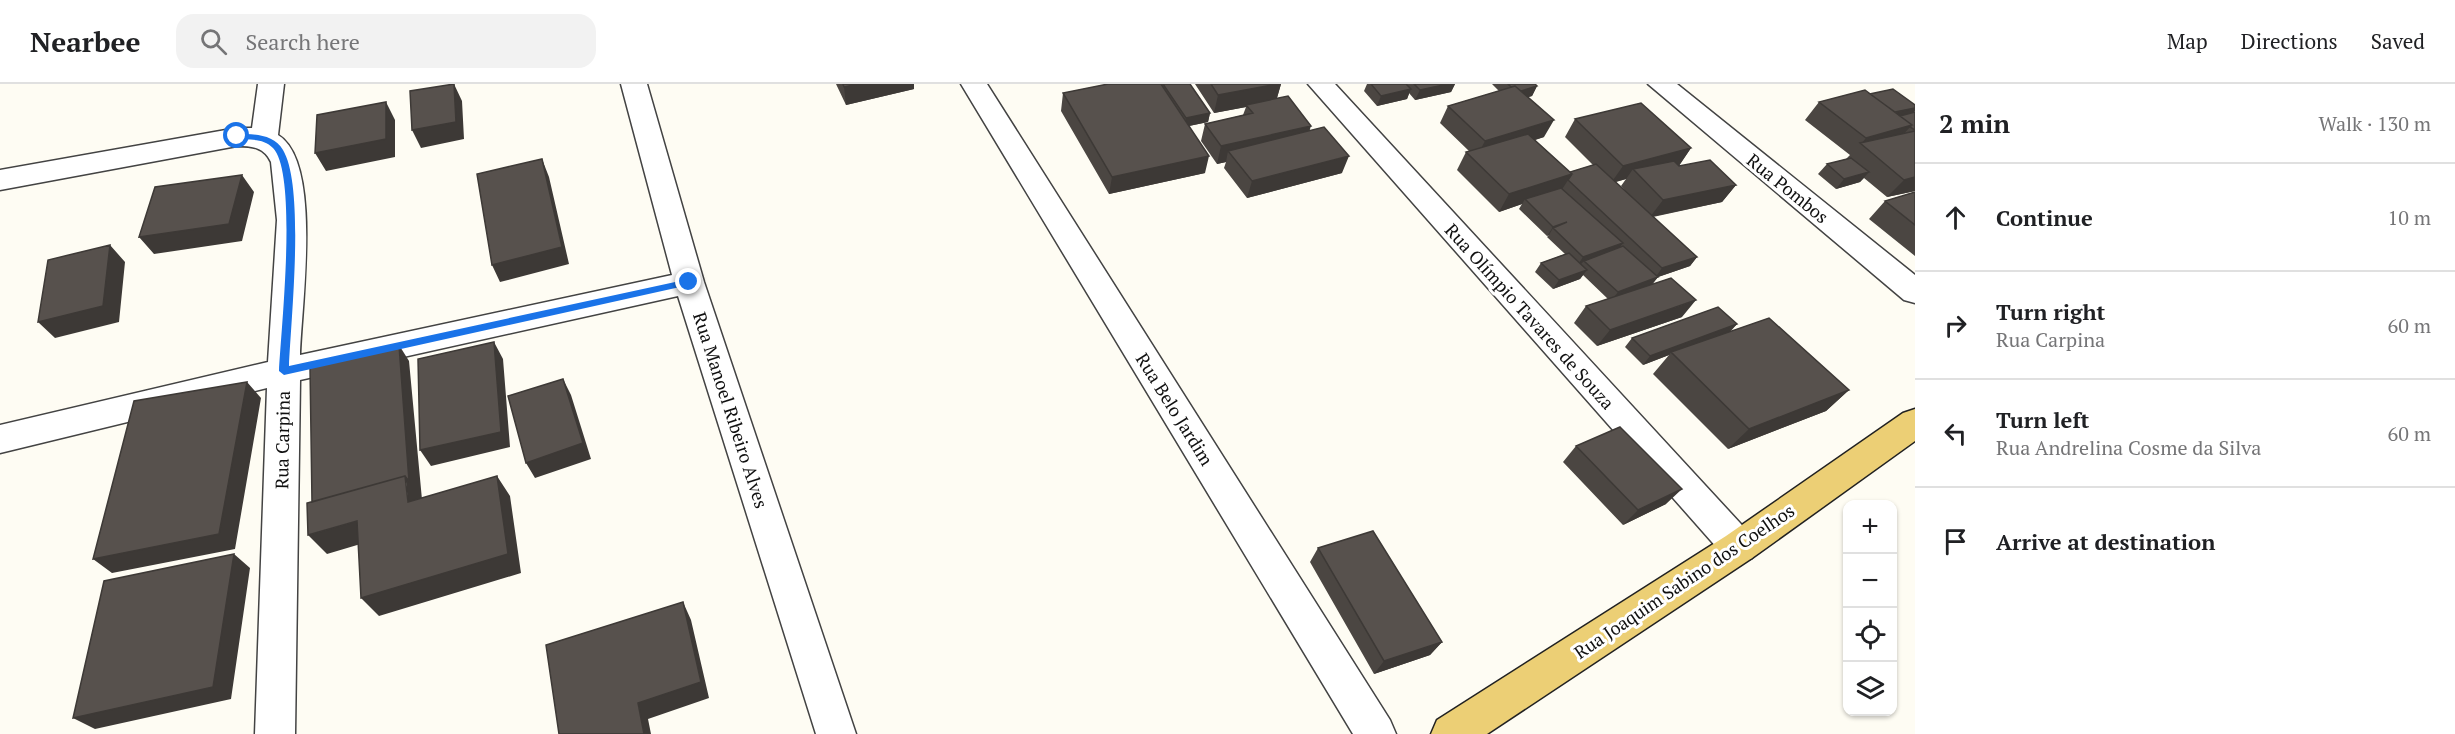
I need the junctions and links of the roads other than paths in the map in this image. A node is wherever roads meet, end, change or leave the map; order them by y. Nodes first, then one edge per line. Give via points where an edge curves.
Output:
1 (271, 84) edge
2 (634, 84) edge
3 (974, 84) edge
4 (1321, 84) edge
5 (1661, 84) edge
6 (264, 138) junction
7 (0, 180) edge
8 (689, 282) junction
9 (1915, 292) edge
10 (284, 371) junction
11 (1915, 423) edge
12 (0, 439) edge
13 (1739, 547) junction
14 (275, 734) edge
15 (836, 734) edge
16 (1376, 734) edge
17 (1451, 734) edge

1 - 6 street
2 - 8 street, Rua Manoel Ribeiro Alves
3 - 16 street, Rua Belo Jardim
4 - 13 street, Rua Olímpio Tavares de Souza
5 - 9 street, Rua Pombos
6 - 7 street via 219,139
6 - 10 street, Rua Carpina via 279,150 289,175
8 - 10 street
8 - 15 street, Rua Manoel Ribeiro Alves
10 - 12 street
10 - 14 street, Rua Carpina
11 - 13 main road, Rua Joaquim Sabino dos Coelhos
13 - 17 main road, Rua Joaquim Sabino dos Coelhos

